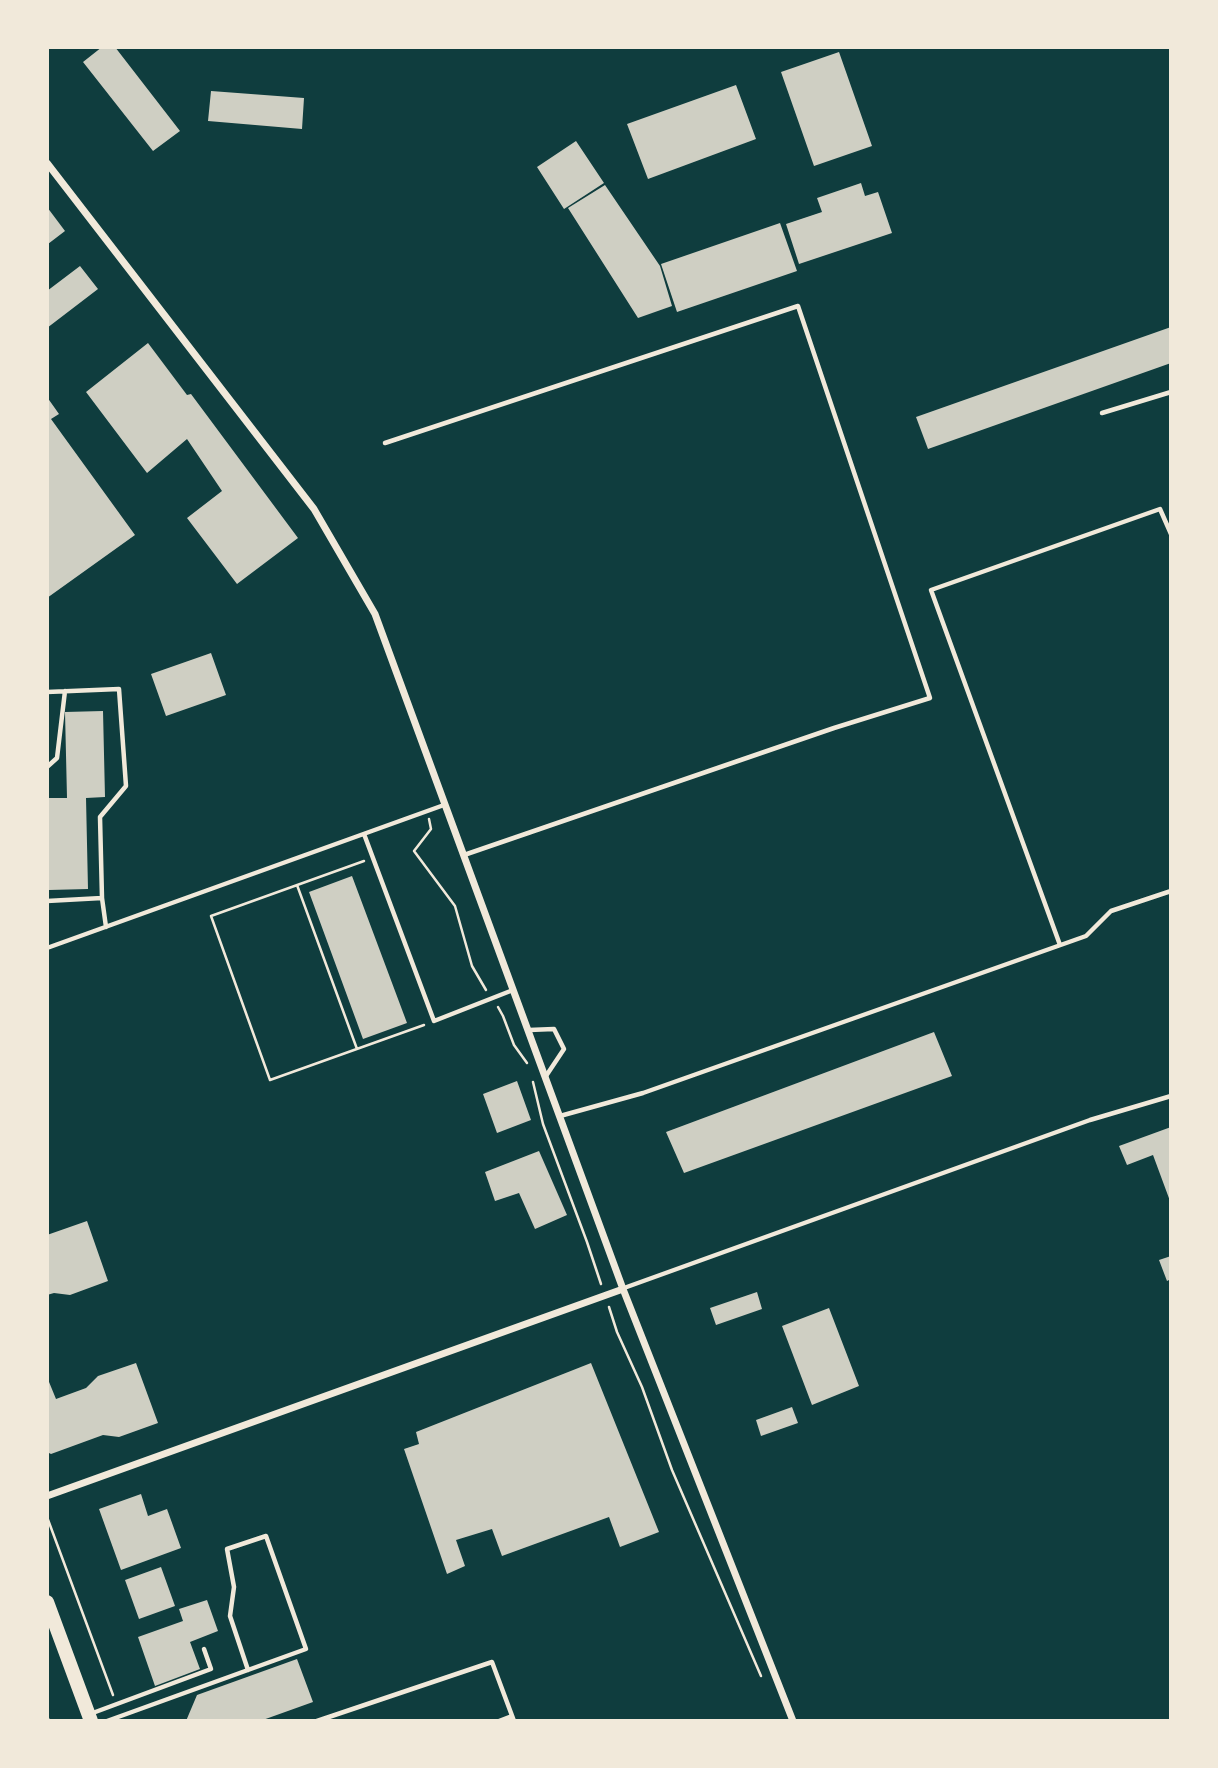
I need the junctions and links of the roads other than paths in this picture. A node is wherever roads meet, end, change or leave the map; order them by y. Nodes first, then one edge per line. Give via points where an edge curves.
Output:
1 (47, 163) edge
2 (1171, 392) edge
3 (1102, 413) dead end
4 (385, 443) dead end
5 (1171, 534) edge
6 (65, 691) junction
7 (47, 692) edge
8 (47, 767) edge
9 (444, 805) junction
10 (364, 834) junction
11 (464, 855) junction
12 (1171, 891) edge
13 (102, 898) junction
14 (47, 901) edge
15 (106, 927) junction
16 (1060, 945) junction
17 (47, 948) edge
18 (514, 990) junction
19 (528, 1030) junction
20 (545, 1077) junction
21 (1171, 1096) edge
22 (560, 1116) junction
23 (623, 1289) junction
24 (47, 1496) edge
25 (47, 1602) edge
26 (52, 1631) edge
27 (204, 1649) dead end
28 (248, 1670) junction
29 (90, 1717) edge
30 (513, 1718) edge
31 (107, 1721) edge
32 (317, 1721) edge
33 (499, 1721) edge
34 (793, 1721) edge

1 - 9 street via 314,509 375,614
2 - 3 lane
4 - 11 lane via 798,306 930,698
5 - 16 lane via 1160,509 931,590
6 - 7 lane
6 - 8 lane via 57,758
6 - 13 lane via 119,690 126,786 100,817
9 - 10 lane
9 - 11 street
10 - 15 lane
10 - 18 lane via 434,1021
11 - 18 street
12 - 16 lane via 1111,911 1086,936
13 - 14 lane
13 - 15 lane
15 - 17 lane
16 - 22 lane via 643,1093
18 - 19 street
19 - 20 street
19 - 20 lane via 554,1029 564,1049
20 - 22 street
21 - 23 lane via 1090,1120
22 - 23 street
23 - 24 street
23 - 34 street
25 - 26 main road
26 - 29 main road
27 - 29 lane via 211,1669
28 - 28 lane via 306,1649 266,1536 227,1549 234,1587 230,1616
28 - 31 lane
30 - 32 lane via 492,1662
30 - 33 lane

